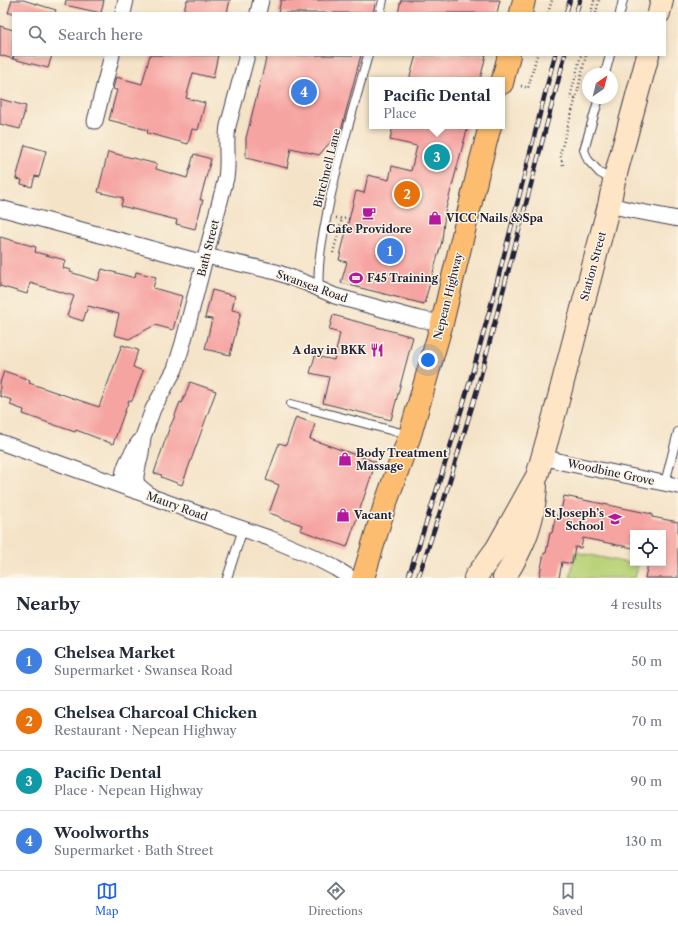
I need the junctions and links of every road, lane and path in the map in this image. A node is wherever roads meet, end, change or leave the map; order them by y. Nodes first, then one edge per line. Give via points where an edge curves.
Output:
1 (126, 0) edge
2 (261, 0) edge
3 (383, 0) edge
4 (524, 0) edge
5 (552, 0) edge
6 (592, 0) edge
7 (599, 0) edge
8 (623, 0) edge
9 (662, 0) edge
10 (123, 12) edge
11 (258, 12) edge
12 (380, 12) edge
13 (521, 12) edge
14 (548, 12) edge
15 (591, 12) edge
16 (596, 12) edge
17 (620, 12) edge
18 (659, 12) edge
19 (112, 56) edge
20 (247, 56) edge
21 (368, 56) edge
22 (510, 56) edge
23 (537, 56) edge
24 (581, 56) edge
25 (586, 56) edge
26 (610, 56) edge
27 (648, 56) edge
28 (607, 68) edge
29 (511, 85) edge
30 (575, 99) junction
31 (597, 104) edge
32 (95, 121) dead end
33 (489, 129) edge
34 (563, 165) dead end
35 (614, 182) junction
36 (609, 205) junction
37 (0, 208) edge
38 (342, 218) dead end
39 (678, 219) edge
40 (333, 254) dead end
41 (205, 259) junction
42 (319, 289) junction
43 (429, 291) dead end
44 (420, 304) dead end
45 (442, 324) junction
46 (290, 404) dead end
47 (678, 432) edge
48 (143, 434) junction
49 (410, 435) junction
50 (0, 442) edge
51 (540, 466) junction
52 (672, 485) edge
53 (127, 487) junction
54 (151, 496) junction
55 (243, 529) junction
56 (524, 543) junction
57 (227, 578) edge
58 (351, 578) edge
59 (363, 578) edge
60 (475, 578) edge
61 (504, 578) edge
62 (512, 578) edge

1 - 10 street
2 - 11 street
3 - 12 lane
4 - 13 highway
5 - 14 path
6 - 15 path via 594,1
7 - 16 path
8 - 17 lane
9 - 18 street
19 - 32 street
20 - 41 street, Bath Street via 228,126 227,172
21 - 42 lane, Birtchnell Lane via 332,186 322,245
22 - 29 highway
23 - 29 path via 528,88
24 - 30 path via 570,98
25 - 30 path
26 - 28 lane
27 - 35 street, Station Street
30 - 34 path via 560,154
31 - 35 lane via 584,150 588,160 600,173
33 - 45 highway, Nepean Highway
35 - 36 street, Station Street
36 - 39 street
36 - 51 street, Station Street
37 - 41 street, Swansea Road
38 - 40 path
41 - 42 street, Swansea Road via 276,272
41 - 48 street, Bath Street via 178,361
42 - 45 street, Swansea Road via 335,296
43 - 44 path via 426,302
45 - 49 highway, Nepean Highway
46 - 49 lane
47 - 52 lane
48 - 53 street, Bath Street via 124,471 123,481
48 - 54 street, Bath Street via 136,480
49 - 59 highway, Nepean Highway
50 - 53 street, Maury Road
51 - 52 street, Woodbine Grove via 566,463
51 - 56 street, Station Street via 533,514
51 - 60 street, Station Street via 501,541
53 - 54 street, Maury Road
54 - 55 street, Maury Road
55 - 57 lane
55 - 58 street, Maury Road via 314,557
56 - 61 street, Station Street
56 - 62 street

